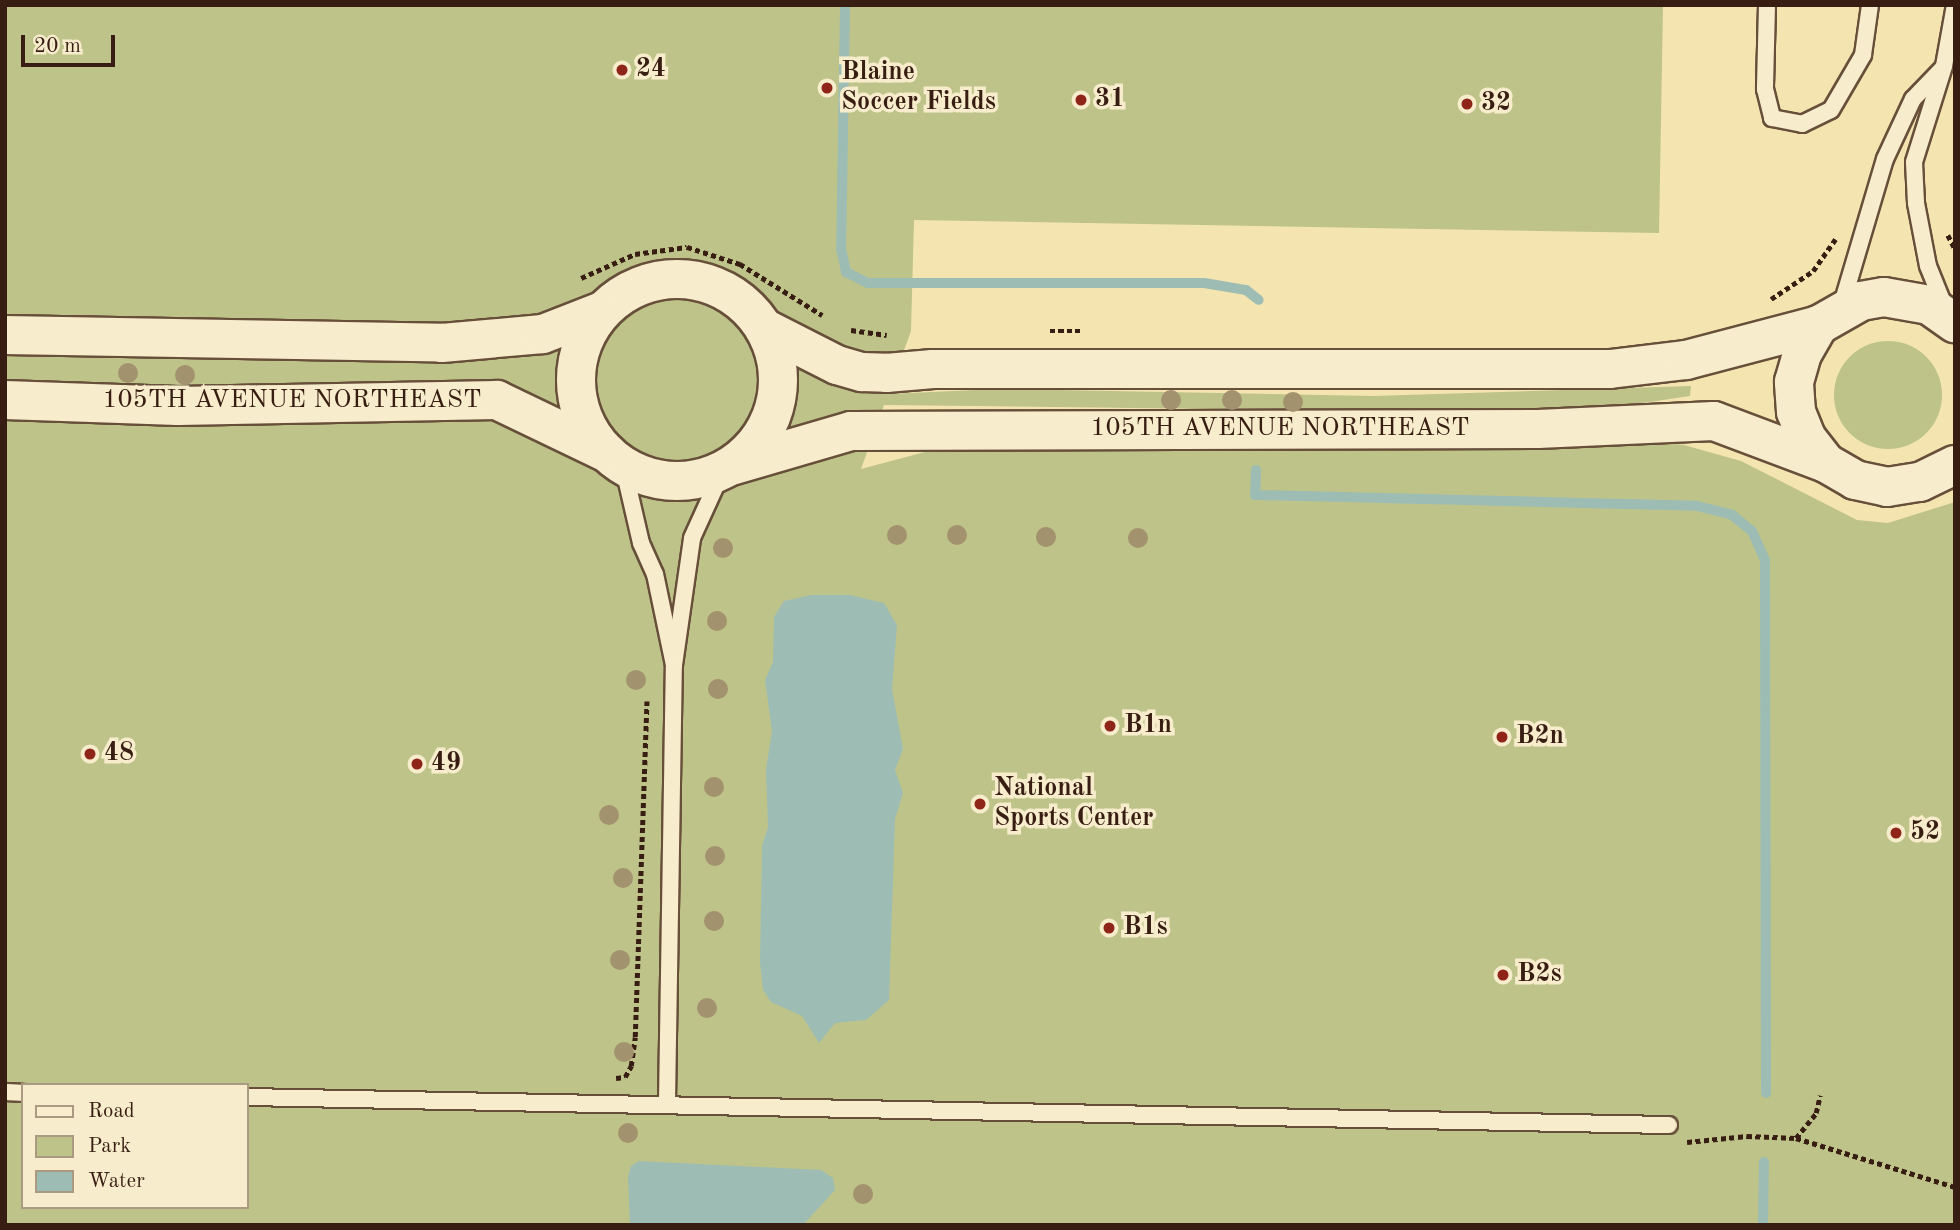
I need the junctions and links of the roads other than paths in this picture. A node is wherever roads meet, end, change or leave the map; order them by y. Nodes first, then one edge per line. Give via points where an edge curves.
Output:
1 (1767, 5) edge
2 (1870, 5) edge
3 (1955, 5) edge
4 (1950, 70) edge
5 (602, 311) junction
6 (1829, 318) junction
7 (1952, 320) edge
8 (764, 328) junction
9 (5, 335) edge
10 (5, 400) edge
11 (615, 459) junction
12 (1826, 463) junction
13 (1953, 463) edge
14 (727, 468) junction
15 (674, 665) junction
16 (248, 1097) edge
17 (667, 1102) junction
18 (1669, 1125) dead end

1 - 2 lane via 1765,89 1772,118 1802,124 1831,110 1864,55
3 - 4 lane
4 - 6 lane via 1913,99 1885,159
4 - 7 lane via 1914,162 1928,266
5 - 8 street, 105TH AVENUE NORTHEAST via 632,289 669,279 706,282 739,299
5 - 9 street, 105TH AVENUE NORTHEAST via 543,334 442,344
5 - 11 street, 105TH AVENUE NORTHEAST via 585,338 576,368 578,399 588,429
6 - 7 street, 105TH AVENUE NORTHEAST via 1884,297 1918,302
6 - 8 street, 105TH AVENUE NORTHEAST via 1686,360 1610,369 862,372 837,365
6 - 12 street, 105TH AVENUE NORTHEAST via 1802,354 1795,392 1796,412 1807,439
8 - 14 street, 105TH AVENUE NORTHEAST via 776,358 778,391 769,422 751,450
10 - 11 street, 105TH AVENUE NORTHEAST via 178,406 497,400
11 - 14 street, 105TH AVENUE NORTHEAST via 653,477 684,481
11 - 15 lane via 655,575
12 - 13 street, 105TH AVENUE NORTHEAST via 1855,480 1887,487 1920,482
12 - 14 street, 105TH AVENUE NORTHEAST via 1714,421 1538,429 850,431
14 - 15 lane via 692,538
15 - 17 lane
16 - 17 lane
17 - 18 lane

